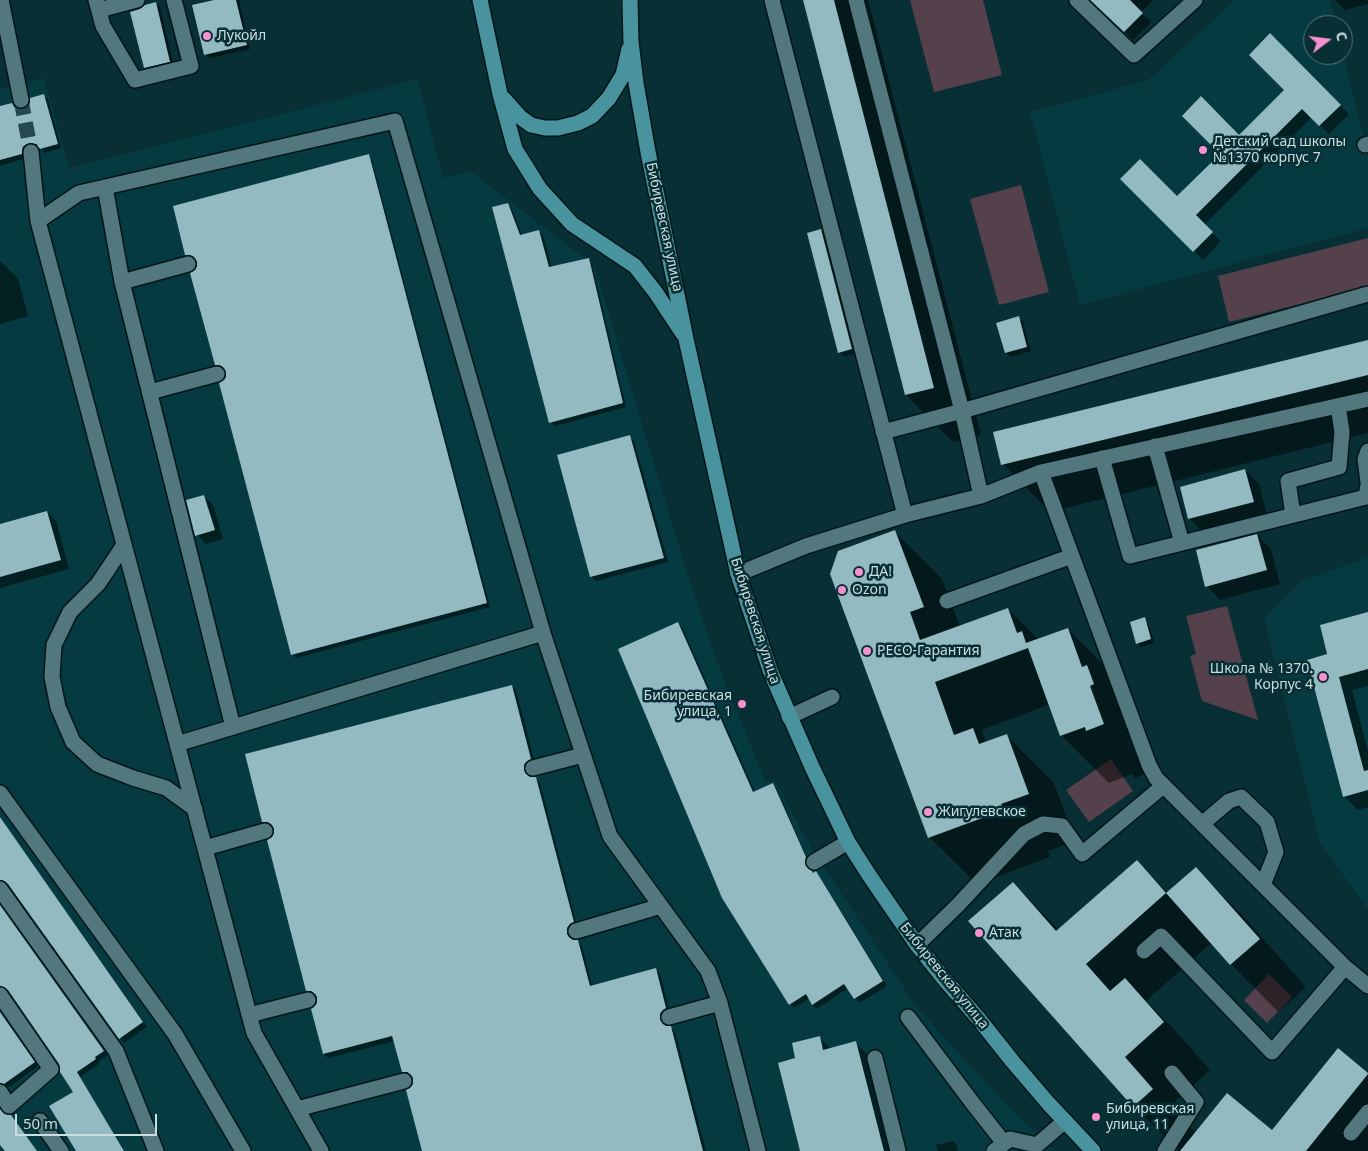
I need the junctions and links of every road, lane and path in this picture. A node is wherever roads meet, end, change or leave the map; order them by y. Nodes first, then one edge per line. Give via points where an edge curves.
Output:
1 (1, 0) edge
2 (137, 0) edge
3 (174, 0) edge
4 (480, 0) edge
5 (630, 0) edge
6 (772, 0) edge
7 (856, 0) edge
8 (1077, 0) edge
9 (1195, 0) edge
10 (97, 5) edge
11 (631, 42) junction
12 (500, 94) junction
13 (21, 100) tunnel mouth
14 (31, 152) tunnel mouth
15 (105, 187) junction
16 (38, 221) junction
17 (188, 264) dead end
18 (122, 282) junction
19 (1368, 294) edge
20 (686, 339) junction
21 (217, 374) dead end
22 (150, 392) junction
23 (1368, 399) edge
24 (1338, 406) junction
25 (962, 411) junction
26 (884, 432) junction
27 (1155, 446) junction
28 (1368, 451) edge
29 (1102, 458) junction
30 (1041, 472) junction
31 (1368, 484) edge
32 (981, 496) junction
33 (905, 514) junction
34 (1293, 515) junction
35 (1182, 542) junction
36 (124, 545) junction
37 (1072, 556) junction
38 (738, 574) junction
39 (947, 601) dead end
40 (543, 633) junction
41 (832, 697) dead end
42 (790, 717) junction
43 (233, 728) junction
44 (177, 744) junction
45 (583, 754) junction
46 (534, 768) dead end
47 (1163, 786) junction
48 (0, 792) edge
49 (195, 809) junction
50 (1202, 824) junction
51 (265, 831) dead end
52 (848, 842) junction
53 (205, 848) junction
54 (814, 862) dead end
55 (1263, 885) junction
56 (0, 889) edge
57 (661, 906) junction
58 (576, 931) dead end
59 (917, 945) junction
60 (1144, 951) dead end
61 (1345, 967) junction
62 (1368, 986) edge
63 (0, 995) edge
64 (308, 1000) dead end
65 (720, 1003) junction
66 (249, 1015) junction
67 (669, 1017) dead end
68 (908, 1017) dead end
69 (875, 1058) dead end
70 (1172, 1073) dead end
71 (404, 1081) dead end
72 (0, 1092) edge
73 (297, 1109) junction
74 (1368, 1112) edge
75 (40, 1121) dead end
76 (1065, 1121) junction
77 (1351, 1133) dead end
78 (999, 1147) edge
79 (1034, 1148) edge
80 (61, 1151) edge
81 (156, 1151) edge
82 (243, 1151) edge
83 (321, 1151) edge
84 (758, 1151) edge
85 (898, 1151) edge
86 (1094, 1151) edge
87 (1165, 1151) edge

1 - 13 lane
2 - 10 lane
3 - 10 lane via 191,66 135,80 103,26
4 - 12 main road
5 - 11 main road, Бибиревская улица
6 - 26 lane
7 - 25 lane
8 - 9 lane via 1134,55
11 - 12 main road via 623,74 609,98 592,116 578,123 558,128 531,124 520,117
11 - 20 main road, Бибиревская улица via 648,152
12 - 20 main road via 515,149 540,189 572,224 635,266
14 - 16 lane
15 - 16 lane via 79,193
15 - 18 lane
15 - 40 lane via 395,121
16 - 36 lane
17 - 18 lane
18 - 22 lane
19 - 25 lane
20 - 38 main road, Бибиревская улица
21 - 22 lane
22 - 43 lane
23 - 24 lane
24 - 27 lane
24 - 34 lane via 1342,432 1339,467 1288,481
25 - 26 lane
25 - 32 lane
26 - 33 lane
27 - 29 lane
27 - 35 lane
28 - 31 lane via 1365,458
29 - 30 lane
29 - 35 lane via 1130,556
30 - 32 lane
30 - 37 lane
31 - 34 lane via 1366,497
32 - 33 lane
33 - 38 lane via 806,546
34 - 35 lane
36 - 44 lane
36 - 49 lane via 98,584 70,612 54,645 52,677 58,707 73,742 97,764 166,788
37 - 39 lane
37 - 47 lane via 1149,765
38 - 42 main road, Бибиревская улица via 768,665
40 - 43 lane
40 - 45 lane
41 - 42 lane
42 - 52 main road, Бибиревская улица
43 - 44 lane
44 - 49 lane
45 - 46 lane
45 - 57 lane via 610,836
47 - 50 lane
47 - 59 lane via 1082,854 1062,826 1043,824 1024,834
48 - 82 lane via 175,1034
49 - 53 lane
50 - 55 lane
50 - 55 lane via 1229,801 1241,797 1267,822 1276,852
51 - 53 lane
52 - 54 lane
52 - 59 main road, Бибиревская улица
53 - 66 lane
55 - 61 lane
56 - 81 lane via 116,1051
57 - 58 lane
57 - 65 lane via 708,971
59 - 76 main road, Бибиревская улица
60 - 61 lane via 1161,936 1272,1052
61 - 62 lane
63 - 72 lane via 51,1069 9,1106
64 - 66 lane
65 - 67 lane
65 - 84 lane
66 - 73 lane via 254,1032
68 - 78 lane via 971,1101
69 - 85 lane
70 - 87 lane via 1196,1102
71 - 73 lane
73 - 83 lane
74 - 77 lane
75 - 80 lane
76 - 79 lane
76 - 86 main road, Бибиревская улица
78 - 79 lane via 1010,1139

